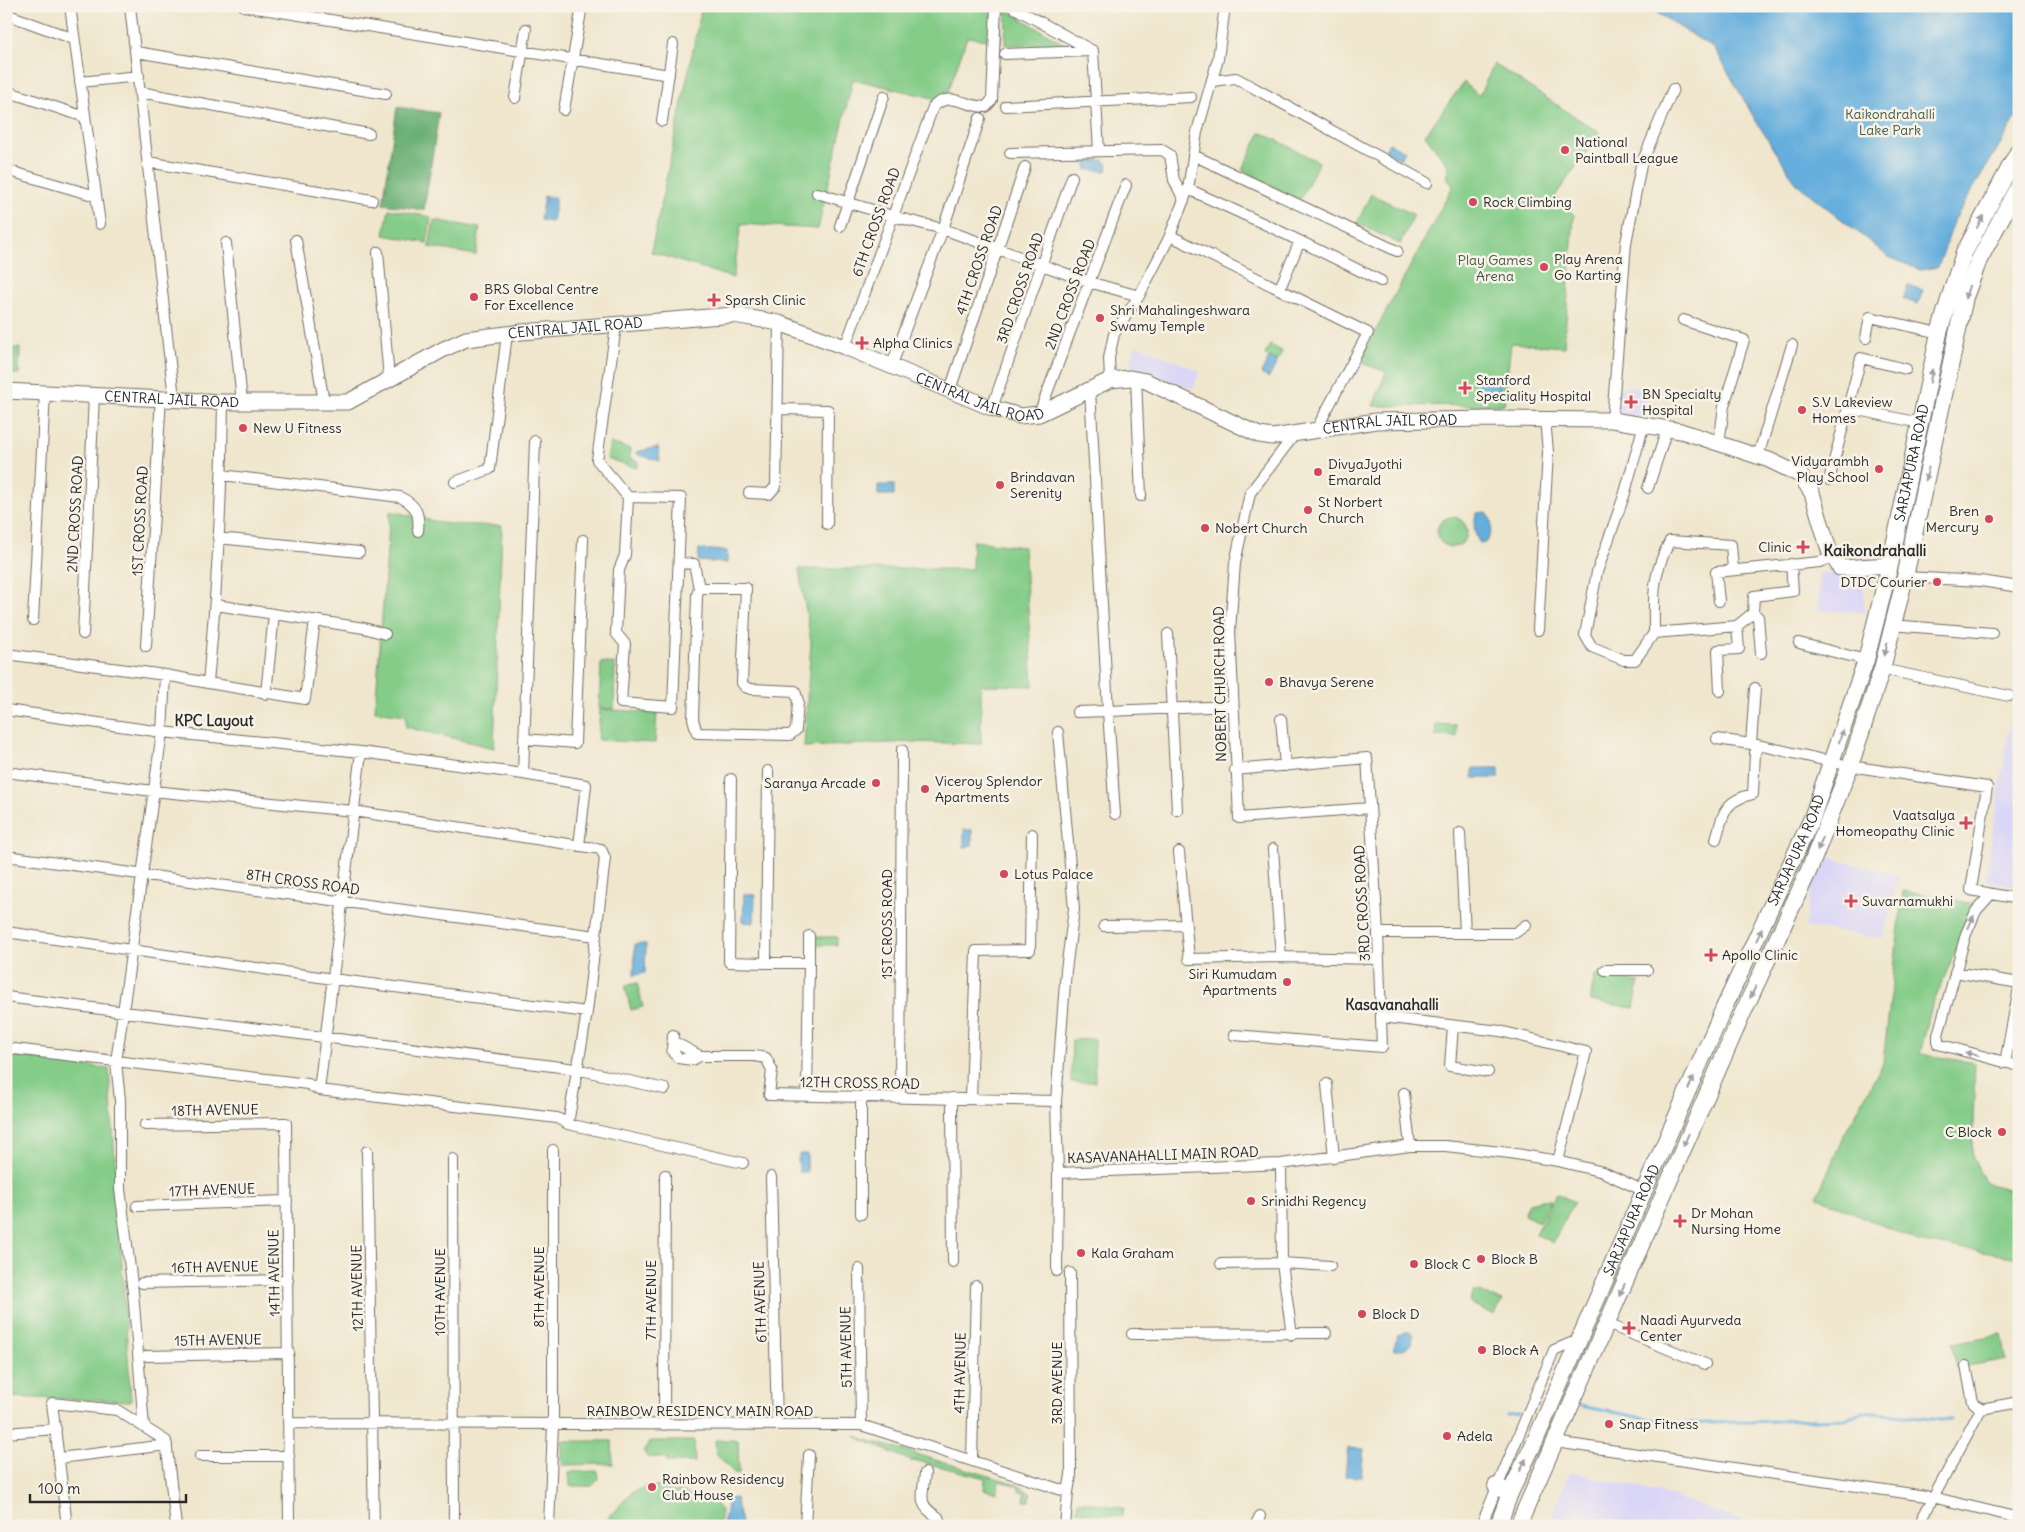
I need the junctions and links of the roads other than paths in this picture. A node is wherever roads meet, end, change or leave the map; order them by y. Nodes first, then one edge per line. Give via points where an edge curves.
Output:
1 (70, 6) edge
2 (130, 6) edge
3 (244, 6) edge
4 (582, 6) edge
5 (996, 6) edge
6 (1011, 6) edge
7 (1226, 6) edge
8 (6, 14) edge
9 (526, 29) dead end
10 (74, 38) junction
11 (673, 44) dead end
12 (522, 50) junction
13 (1093, 51) junction
14 (136, 52) junction
15 (1005, 54) dead end
16 (573, 59) junction
17 (669, 75) junction
18 (139, 76) junction
19 (1212, 81) junction
20 (80, 82) junction
21 (1673, 88) dead end
22 (6, 91) edge
23 (140, 92) junction
24 (386, 94) dead end
25 (884, 96) dead end
26 (1191, 96) dead end
27 (515, 98) dead end
28 (1096, 101) junction
29 (1006, 106) dead end
30 (564, 110) dead end
31 (85, 116) junction
32 (980, 118) dead end
33 (662, 121) dead end
34 (369, 134) dead end
35 (2019, 150) edge
36 (1099, 151) junction
37 (1010, 154) dead end
38 (1193, 155) junction
39 (148, 162) junction
40 (1026, 167) dead end
41 (6, 170) edge
42 (1072, 177) dead end
43 (1427, 183) dead end
44 (1126, 185) dead end
45 (2019, 185) edge
46 (1188, 189) junction
47 (817, 193) dead end
48 (96, 196) junction
49 (372, 200) dead end
50 (1184, 200) junction
51 (849, 203) junction
52 (892, 216) junction
53 (100, 224) dead end
54 (840, 226) dead end
55 (944, 229) junction
56 (1171, 236) junction
57 (296, 240) dead end
58 (1300, 241) junction
59 (226, 244) dead end
60 (997, 247) junction
61 (1398, 251) dead end
62 (378, 252) dead end
63 (1043, 266) junction
64 (1381, 281) dead end
65 (1089, 282) junction
66 (1280, 288) junction
67 (1139, 296) junction
68 (1683, 320) dead end
69 (779, 323) junction
70 (616, 326) junction
71 (1939, 333) junction
72 (507, 334) junction
73 (1866, 338) dead end
74 (1792, 345) dead end
75 (844, 347) junction
76 (891, 367) junction
77 (1906, 369) dead end
78 (389, 379) junction
79 (1136, 379) junction
80 (1110, 380) junction
81 (950, 390) junction
82 (1090, 390) junction
83 (6, 391) edge
84 (45, 393) junction
85 (94, 395) junction
86 (168, 398) junction
87 (223, 402) junction
88 (242, 402) junction
89 (324, 402) junction
90 (992, 408) junction
91 (1848, 408) junction
92 (778, 409) junction
93 (1039, 414) junction
94 (1545, 419) junction
95 (1612, 420) junction
96 (1644, 424) junction
97 (1920, 424) junction
98 (1667, 428) junction
99 (1316, 430) junction
100 (1296, 434) junction
101 (535, 441) dead end
102 (1719, 444) junction
103 (1758, 456) junction
104 (222, 475) junction
105 (1829, 480) dead end
106 (455, 482) dead end
107 (1648, 488) dead end
108 (749, 493) dead end
109 (1141, 496) dead end
110 (628, 497) junction
111 (827, 524) dead end
112 (418, 531) dead end
113 (218, 538) junction
114 (583, 540) dead end
115 (359, 552) dead end
116 (1833, 557) junction
117 (680, 563) junction
118 (1791, 564) junction
119 (1890, 565) junction
120 (1733, 569) junction
121 (1905, 577) junction
122 (2019, 587) edge
123 (699, 588) junction
124 (1719, 601) dead end
125 (216, 605) junction
126 (1753, 613) junction
127 (274, 614) junction
128 (32, 620) dead end
129 (315, 620) junction
130 (1891, 625) junction
131 (1738, 626) junction
132 (1538, 630) dead end
133 (1654, 633) junction
134 (1992, 633) dead end
135 (83, 634) dead end
136 (385, 634) dead end
137 (1168, 634) dead end
138 (1799, 643) dead end
139 (146, 646) dead end
140 (1761, 653) dead end
141 (6, 654) edge
142 (1866, 660) junction
143 (1882, 669) junction
144 (165, 675) junction
145 (208, 684) junction
146 (1755, 688) dead end
147 (1720, 691) dead end
148 (266, 694) junction
149 (2009, 696) dead end
150 (1232, 706) junction
151 (1172, 707) junction
152 (6, 710) edge
153 (1108, 711) junction
154 (1077, 712) dead end
155 (1280, 719) dead end
156 (162, 732) junction
157 (1058, 732) dead end
158 (524, 739) junction
159 (1717, 739) dead end
160 (1754, 744) junction
161 (902, 750) dead end
162 (360, 752) junction
163 (1833, 762) junction
164 (1285, 766) junction
165 (1850, 766) junction
166 (1235, 770) junction
167 (768, 771) dead end
168 (6, 772) edge
169 (522, 774) junction
170 (731, 779) dead end
171 (153, 791) junction
172 (1370, 808) junction
173 (1177, 810) dead end
174 (353, 812) junction
175 (1115, 814) dead end
176 (1460, 833) dead end
177 (1032, 834) dead end
178 (1716, 839) dead end
179 (579, 846) junction
180 (1273, 849) dead end
181 (1179, 852) dead end
182 (6, 856) edge
183 (141, 874) junction
184 (1991, 894) junction
185 (2019, 898) edge
186 (342, 902) junction
187 (1186, 925) junction
188 (1526, 925) dead end
189 (1104, 926) dead end
190 (6, 932) edge
191 (1378, 933) junction
192 (1465, 933) junction
193 (596, 936) junction
194 (809, 936) dead end
195 (130, 949) junction
196 (1281, 957) junction
197 (1379, 959) junction
198 (809, 962) junction
199 (766, 963) junction
200 (1604, 970) dead end
201 (1647, 970) dead end
202 (1955, 972) junction
203 (333, 979) junction
204 (2019, 983) edge
205 (2019, 988) edge
206 (6, 997) edge
207 (1723, 1010) junction
208 (121, 1012) junction
209 (587, 1012) junction
210 (1382, 1017) junction
211 (1741, 1017) junction
212 (1453, 1026) junction
213 (1234, 1035) dead end
214 (326, 1037) junction
215 (674, 1039) dead end
216 (6, 1048) edge
217 (116, 1062) junction
218 (2005, 1063) junction
219 (2019, 1066) edge
220 (576, 1069) junction
221 (1488, 1072) dead end
222 (1327, 1084) dead end
223 (665, 1089) dead end
224 (319, 1090) junction
225 (1404, 1093) dead end
226 (807, 1096) junction
227 (861, 1097) junction
228 (900, 1098) junction
229 (952, 1098) junction
230 (971, 1099) junction
231 (1056, 1101) junction
232 (286, 1123) joint
233 (568, 1124) junction
234 (145, 1125) dead end
235 (1410, 1146) junction
236 (553, 1150) dead end
237 (368, 1151) dead end
238 (1334, 1158) junction
239 (453, 1159) dead end
240 (1558, 1161) junction
241 (743, 1163) dead end
242 (1281, 1164) junction
243 (1058, 1173) junction
244 (665, 1175) dead end
245 (771, 1177) dead end
246 (1644, 1192) junction
247 (287, 1201) junction
248 (137, 1206) dead end
249 (861, 1214) dead end
250 (953, 1262) dead end
251 (1282, 1263) junction
252 (1221, 1264) dead end
253 (1330, 1266) dead end
254 (859, 1269) dead end
255 (1057, 1271) dead end
256 (1070, 1273) dead end
257 (288, 1280) junction
258 (142, 1283) dead end
259 (976, 1286) dead end
260 (1607, 1324) junction
261 (1326, 1333) dead end
262 (1132, 1334) dead end
263 (1292, 1335) junction
264 (289, 1353) junction
265 (147, 1356) dead end
266 (1706, 1364) dead end
267 (1966, 1366) dead end
268 (2019, 1402) edge
269 (1981, 1409) junction
270 (288, 1423) junction
271 (374, 1424) junction
272 (453, 1424) junction
273 (664, 1424) junction
274 (553, 1425) junction
275 (777, 1425) junction
276 (861, 1425) junction
277 (144, 1427) junction
278 (56, 1429) junction
279 (6, 1433) edge
280 (1555, 1442) junction
281 (167, 1445) junction
282 (809, 1455) dead end
283 (200, 1456) dead end
284 (289, 1456) junction
285 (59, 1458) junction
286 (972, 1460) junction
287 (925, 1473) dead end
288 (1503, 1490) junction
289 (1068, 1492) junction
290 (1929, 1496) junction
291 (2019, 1518) edge
292 (67, 1526) edge
293 (176, 1526) edge
294 (289, 1526) edge
295 (374, 1526) edge
296 (454, 1526) edge
297 (549, 1526) edge
298 (805, 1526) edge
299 (941, 1526) edge
300 (1066, 1526) edge
301 (1481, 1526) edge
302 (1498, 1526) edge
303 (1518, 1526) edge
304 (1918, 1526) edge

1 - 10 street
2 - 14 street, 1ST CROSS ROAD
3 - 12 street
4 - 16 street
5 - 52 street, 6TH CROSS ROAD via 992,100 989,105 978,107 944,98 933,107
6 - 13 street
7 - 19 street
8 - 10 street
9 - 12 street
10 - 20 street
11 - 17 street
12 - 16 street
12 - 27 street
13 - 15 street
13 - 28 street
14 - 18 street, 1ST CROSS ROAD
14 - 24 street
16 - 17 street
16 - 30 street
17 - 33 street
18 - 20 street
18 - 23 street, 1ST CROSS ROAD
19 - 38 street via 1196,132
19 - 43 street via 1236,78
20 - 31 street
21 - 95 street via 1641,165 1626,243
22 - 31 street
23 - 34 street
23 - 39 street, 1ST CROSS ROAD
25 - 51 street
26 - 28 street
28 - 29 street
28 - 36 street
31 - 48 street
32 - 55 street
71 -> 35 main road, SARJAPURA ROAD via 1964,253
36 - 37 street
36 - 50 street via 1162,150 1170,156 1174,180
38 - 46 street
38 - 61 street
39 - 49 street
39 - 86 street, 1ST CROSS ROAD
40 - 60 street, 4TH CROSS ROAD
41 - 48 street
42 - 63 street, 3RD CROSS ROAD
44 - 65 street, 2ND CROSS ROAD
45 -> 121 main road, SARJAPURA ROAD via 1979,260 1965,297
46 - 50 street
46 - 58 street
47 - 51 street
48 - 53 street
50 - 56 street
51 - 52 street
51 - 54 street
52 - 55 street
52 - 75 street, 6TH CROSS ROAD
55 - 60 street
55 - 76 street
56 - 66 street
56 - 67 street
57 - 89 street
58 - 64 street
58 - 66 street
59 - 88 street
60 - 63 street
60 - 81 street, 4TH CROSS ROAD
62 - 78 street
63 - 65 street
63 - 90 street, 3RD CROSS ROAD
65 - 67 street
65 - 93 street, 2ND CROSS ROAD
66 - 99 street via 1368,333
67 - 80 street via 1114,334
68 - 102 street via 1744,340 1724,406
69 - 70 main road, CENTRAL JAIL ROAD via 734,315
69 - 75 main road, CENTRAL JAIL ROAD
69 - 92 street
70 - 72 main road, CENTRAL JAIL ROAD
70 - 110 street via 597,460
71 - 73 street via 1870,317
97 -> 71 main road, SARJAPURA ROAD
72 - 78 main road, CENTRAL JAIL ROAD via 466,339
72 - 106 street via 490,469
74 - 103 street
75 - 76 main road, CENTRAL JAIL ROAD
76 - 81 main road, CENTRAL JAIL ROAD
77 - 91 street via 1861,358
78 - 89 main road, CENTRAL JAIL ROAD via 348,402
79 - 80 main road, CENTRAL JAIL ROAD
79 - 100 main road, CENTRAL JAIL ROAD via 1259,435
79 - 109 street
80 - 82 main road, CENTRAL JAIL ROAD
81 - 90 main road, CENTRAL JAIL ROAD
82 - 93 main road, CENTRAL JAIL ROAD
82 - 153 street
83 - 84 main road, CENTRAL JAIL ROAD
84 - 85 main road, CENTRAL JAIL ROAD
84 - 128 street
85 - 86 main road, CENTRAL JAIL ROAD
85 - 135 street, 2ND CROSS ROAD
86 - 87 main road, CENTRAL JAIL ROAD
86 - 139 street, 1ST CROSS ROAD
87 - 88 main road, CENTRAL JAIL ROAD
87 - 104 street
88 - 89 main road, CENTRAL JAIL ROAD
90 - 93 main road, CENTRAL JAIL ROAD via 1020,416
91 - 97 street
91 - 105 street
92 - 108 street via 776,486 770,494
92 - 111 street via 828,410
94 - 95 main road, CENTRAL JAIL ROAD
94 - 99 main road, CENTRAL JAIL ROAD via 1376,421
94 - 132 street via 1548,452
95 - 96 main road, CENTRAL JAIL ROAD
96 - 98 main road, CENTRAL JAIL ROAD
96 - 133 street via 1622,504 1597,572 1585,635 1592,647 1624,660 1635,660
97 - 119 main road, SARJAPURA ROAD
98 - 102 main road, CENTRAL JAIL ROAD
98 - 107 street
99 - 100 main road, CENTRAL JAIL ROAD
100 - 150 street, NOBERT CHURCH ROAD via 1250,493 1235,563 1230,631
101 - 158 street
102 - 103 main road, CENTRAL JAIL ROAD
103 - 116 main road, CENTRAL JAIL ROAD via 1800,475 1812,493
104 - 112 street via 400,497 413,504 419,516
104 - 113 street
110 - 117 street via 681,498
110 - 117 street via 625,555 619,570 616,633 625,644 621,703 673,707
113 - 115 street
113 - 125 street
114 - 158 street via 576,743
116 - 118 street via 1820,562
116 - 119 main road via 1840,568
117 - 123 street via 694,564
118 - 120 street
118 - 126 street via 1793,591 1754,596
119 - 142 main road, SARJAPURA ROAD
120 - 124 street via 1716,572
120 - 133 street via 1731,545 1670,541 1658,564
121 - 122 street
121 - 130 main road, SARJAPURA ROAD
123 - 123 street via 746,588 742,683 751,689 795,691 798,701 796,730 790,735 697,733 693,719
125 - 127 street
125 - 145 street
126 - 131 street
126 - 140 street via 1758,617
127 - 129 street
127 - 148 street
129 - 136 street
129 - 148 street via 305,699
130 - 134 street
130 -> 143 main road, SARJAPURA ROAD
131 - 133 street
131 - 147 street via 1738,649 1718,650
137 - 151 street
138 - 142 street
141 - 144 street
163 -> 142 main road, SARJAPURA ROAD
143 - 149 street
143 - 165 main road, SARJAPURA ROAD
144 - 145 street
144 - 156 street
145 - 148 street
146 - 160 street
150 - 151 street
150 - 166 street, NOBERT CHURCH ROAD
151 - 153 street
151 - 173 street
152 - 156 street
153 - 154 street
153 - 175 street
155 - 164 street
156 - 162 street
156 - 171 street
157 - 231 street, KASAVANAHALLI MAIN ROAD via 1074,909
158 - 169 street
159 - 160 street
160 - 163 street
160 - 178 street via 1753,794 1727,806
161 - 228 street, 1ST CROSS ROAD
162 - 169 street
162 - 174 street
163 - 165 street
207 -> 163 main road, SARJAPURA ROAD via 1792,864
164 - 166 street
164 - 172 street, 3RD CROSS ROAD via 1367,758
165 - 184 street via 1987,786 1971,890
165 -> 211 main road, SARJAPURA ROAD via 1810,870
166 - 172 street, NOBERT CHURCH ROAD via 1239,818
167 - 199 street
168 - 171 street
169 - 179 street via 586,785
170 - 199 street via 728,962
171 - 174 street
171 - 183 street
172 - 191 street, 3RD CROSS ROAD
174 - 179 street
174 - 186 street
176 - 192 street
177 - 230 street via 1030,950 976,951
179 - 193 street via 601,849 605,858
180 - 196 street
181 - 187 street
182 - 183 street, 8TH CROSS ROAD
183 - 186 street, 8TH CROSS ROAD
183 - 195 street
184 - 185 street
202 -> 184 street via 1976,910
186 - 193 street, 8TH CROSS ROAD
186 - 203 street
187 - 189 street
187 - 196 street via 1189,959
188 - 192 street via 1515,932
190 - 195 street
191 - 192 street
191 - 197 street, 3RD CROSS ROAD
193 - 209 street
194 - 198 street
195 - 203 street
195 - 208 street
196 - 197 street
197 - 210 street, 3RD CROSS ROAD
198 - 199 street
198 - 226 street
200 - 201 street
202 - 204 street
218 -> 202 street via 1938,1044
203 - 209 street
203 - 214 street
205 - 218 street
206 - 208 street
207 - 211 main road
246 -> 207 main road, SARJAPURA ROAD
208 - 214 street
208 - 217 street
209 - 220 street
210 - 212 street
210 - 213 street, 3RD CROSS ROAD via 1382,1047
211 -> 260 main road, SARJAPURA ROAD
212 - 221 street via 1450,1066
212 - 240 street via 1500,1031 1586,1052
214 - 220 street
214 - 224 street
215 - 226 street, 12TH CROSS ROAD via 700,1056 766,1058 772,1070 769,1095
216 - 217 street
217 - 224 street via 308,1084
217 - 277 street via 120,1100 120,1190 133,1292
218 - 219 street
220 - 223 street
220 - 233 street
222 - 238 street
224 - 233 street via 557,1118
225 - 235 street
226 - 227 street, 12TH CROSS ROAD
227 - 228 street, 12TH CROSS ROAD
227 - 249 street
228 - 229 street, 12TH CROSS ROAD
229 - 230 street, 12TH CROSS ROAD
229 - 250 street
230 - 231 street, 12TH CROSS ROAD
231 - 243 street, KASAVANAHALLI MAIN ROAD
232 - 234 street, 18TH AVENUE
232 - 247 street, 14TH AVENUE
233 - 241 street
235 - 238 street, KASAVANAHALLI MAIN ROAD
235 - 240 street, KASAVANAHALLI MAIN ROAD via 1510,1152
236 - 274 street, 8TH AVENUE
237 - 271 street, 12TH AVENUE
238 - 242 street, KASAVANAHALLI MAIN ROAD
239 - 272 street, 10TH AVENUE
240 - 246 street, KASAVANAHALLI MAIN ROAD via 1603,1172
242 - 243 street, KASAVANAHALLI MAIN ROAD
242 - 251 street
243 - 255 street
244 - 273 street, 7TH AVENUE
245 - 275 street, 6TH AVENUE
246 - 288 main road, SARJAPURA ROAD via 1578,1340
247 - 248 street, 17TH AVENUE
247 - 257 street, 14TH AVENUE
251 - 252 street
251 - 253 street
251 - 263 street
254 - 276 street, 5TH AVENUE
256 - 289 street, 3RD AVENUE via 1071,1475
257 - 258 street, 16TH AVENUE
257 - 264 street, 14TH AVENUE
259 - 286 street, 4TH AVENUE
260 - 266 street
260 - 280 main road, SARJAPURA ROAD
261 - 263 street
262 - 263 street
264 - 265 street, 15TH AVENUE
264 - 270 street, 14TH AVENUE
267 - 269 street via 1973,1402
268 - 269 street
269 - 290 street
270 - 271 street, RAINBOW RESIDENCY MAIN ROAD
270 - 284 street, 14TH AVENUE
271 - 272 street, RAINBOW RESIDENCY MAIN ROAD
271 - 295 street, 12TH AVENUE
272 - 274 street, RAINBOW RESIDENCY MAIN ROAD
272 - 296 street, 10TH AVENUE
273 - 274 street, RAINBOW RESIDENCY MAIN ROAD
273 - 275 street, RAINBOW RESIDENCY MAIN ROAD
274 - 297 street, 8TH AVENUE
275 - 276 street, RAINBOW RESIDENCY MAIN ROAD
276 - 286 street, RAINBOW RESIDENCY MAIN ROAD
277 - 278 street via 118,1410 52,1403
277 - 281 street via 166,1441
278 - 279 street
278 - 285 street
280 - 290 street
280 - 303 main road, SARJAPURA ROAD
281 - 285 street
281 - 293 street
282 - 298 street
283 - 284 street
284 - 294 street, 14TH AVENUE
285 - 292 street
286 - 289 street, RAINBOW RESIDENCY MAIN ROAD
287 - 299 street via 924,1507 938,1517
288 - 301 street
288 - 302 main road, SARJAPURA ROAD
289 - 300 street
290 - 291 street
290 - 304 street

